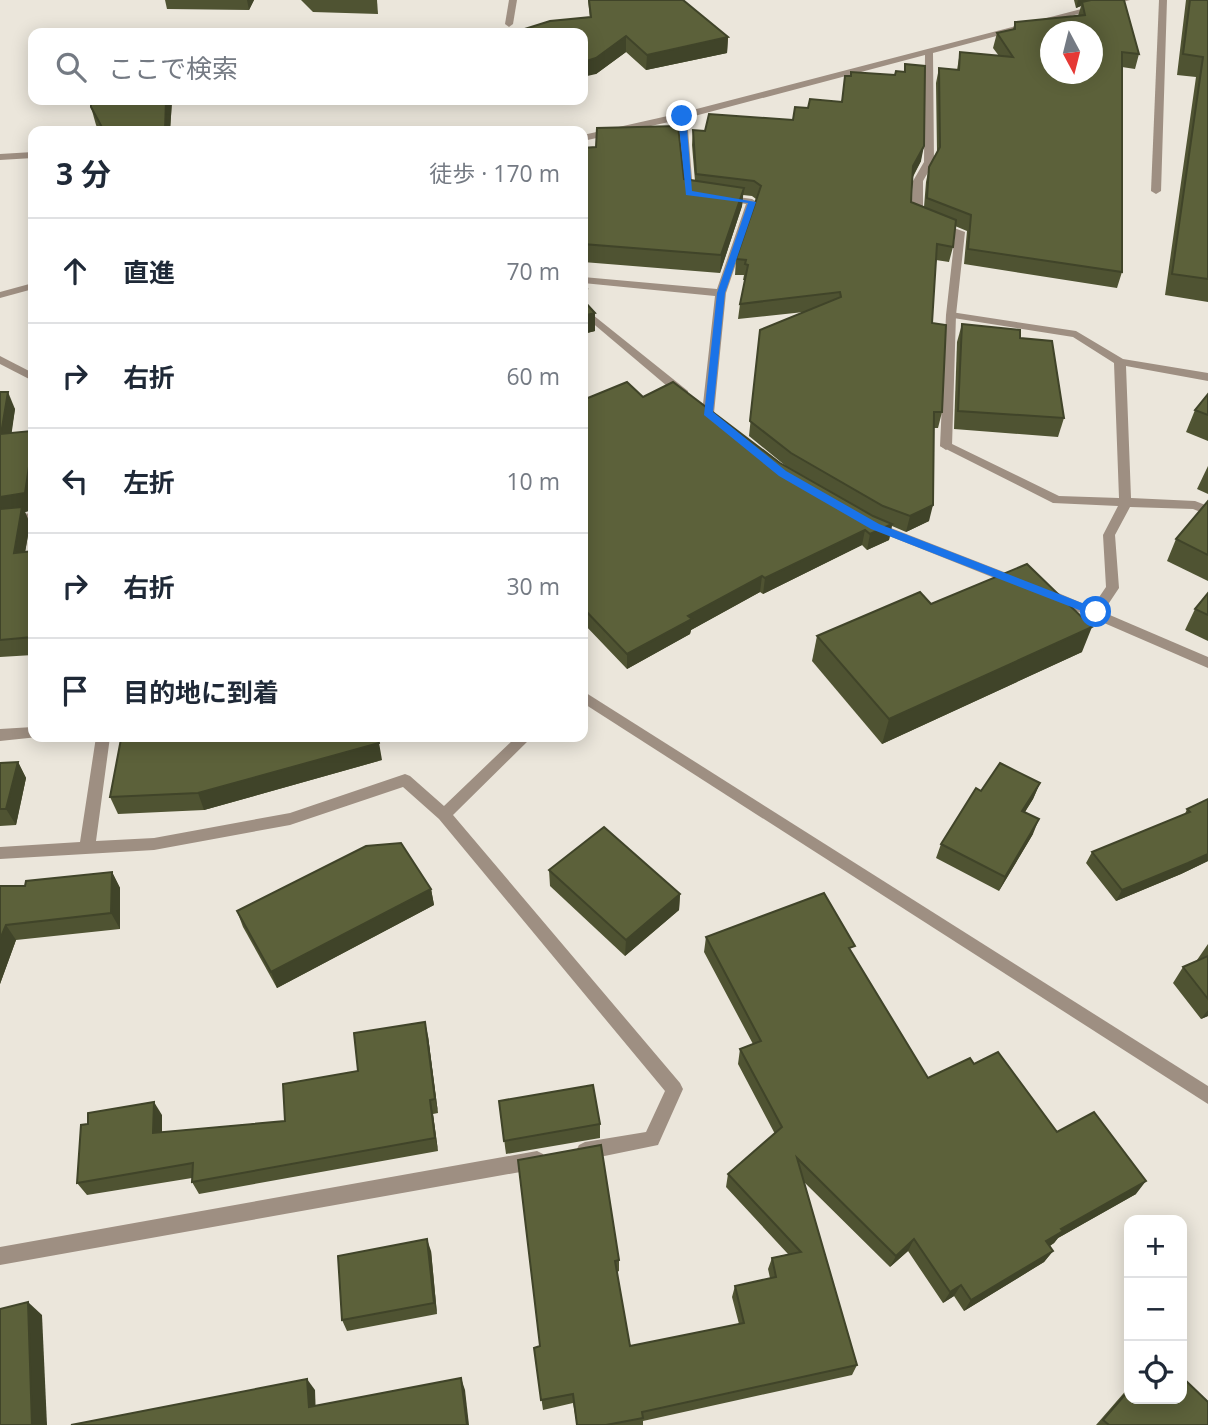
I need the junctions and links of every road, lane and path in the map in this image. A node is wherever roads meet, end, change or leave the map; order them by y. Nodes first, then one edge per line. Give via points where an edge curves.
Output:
1 (513, 0) edge
2 (1126, 0) edge
3 (1163, 0) edge
4 (509, 24) dead end
5 (929, 50) junction
6 (682, 116) junction
7 (588, 137) edge
8 (28, 155) edge
9 (0, 157) edge
10 (1156, 191) dead end
11 (701, 195) edge
12 (714, 196) edge
13 (588, 280) edge
14 (28, 287) edge
15 (721, 293) junction
16 (0, 295) edge
17 (588, 314) edge
18 (951, 315) junction
19 (0, 359) edge
20 (1120, 362) junction
21 (28, 375) edge
22 (1208, 377) edge
23 (708, 413) junction
24 (719, 422) edge
25 (1125, 504) junction
26 (1208, 511) edge
27 (28, 517) edge
28 (0, 520) edge
29 (863, 520) edge
30 (1096, 612) junction
31 (1208, 663) edge
32 (588, 699) edge
33 (28, 733) edge
34 (0, 735) edge
35 (102, 742) edge
36 (521, 742) edge
37 (444, 815) junction
38 (87, 848) junction
39 (0, 853) edge
40 (1208, 1096) edge
41 (0, 1256) edge

1 - 4 street
2 - 5 street
3 - 10 street
5 - 6 street
5 - 18 street via 929,162 918,181 916,217 960,232
6 - 7 street
6 - 11 street via 688,193
8 - 9 street
12 - 15 street via 752,202
13 - 15 street
14 - 16 street
15 - 23 street
17 - 23 street
18 - 20 street via 1076,334
18 - 25 street via 946,446 1057,500
19 - 21 street
20 - 22 street
20 - 25 street
23 - 24 street
25 - 26 street via 1195,505
25 - 30 street via 1109,535 1112,588
27 - 28 street
29 - 30 street
30 - 31 street
32 - 40 street
33 - 34 street
35 - 38 street
36 - 37 street
37 - 38 street via 405,780 290,819 154,844
37 - 41 street via 674,1089 652,1139
38 - 39 street

